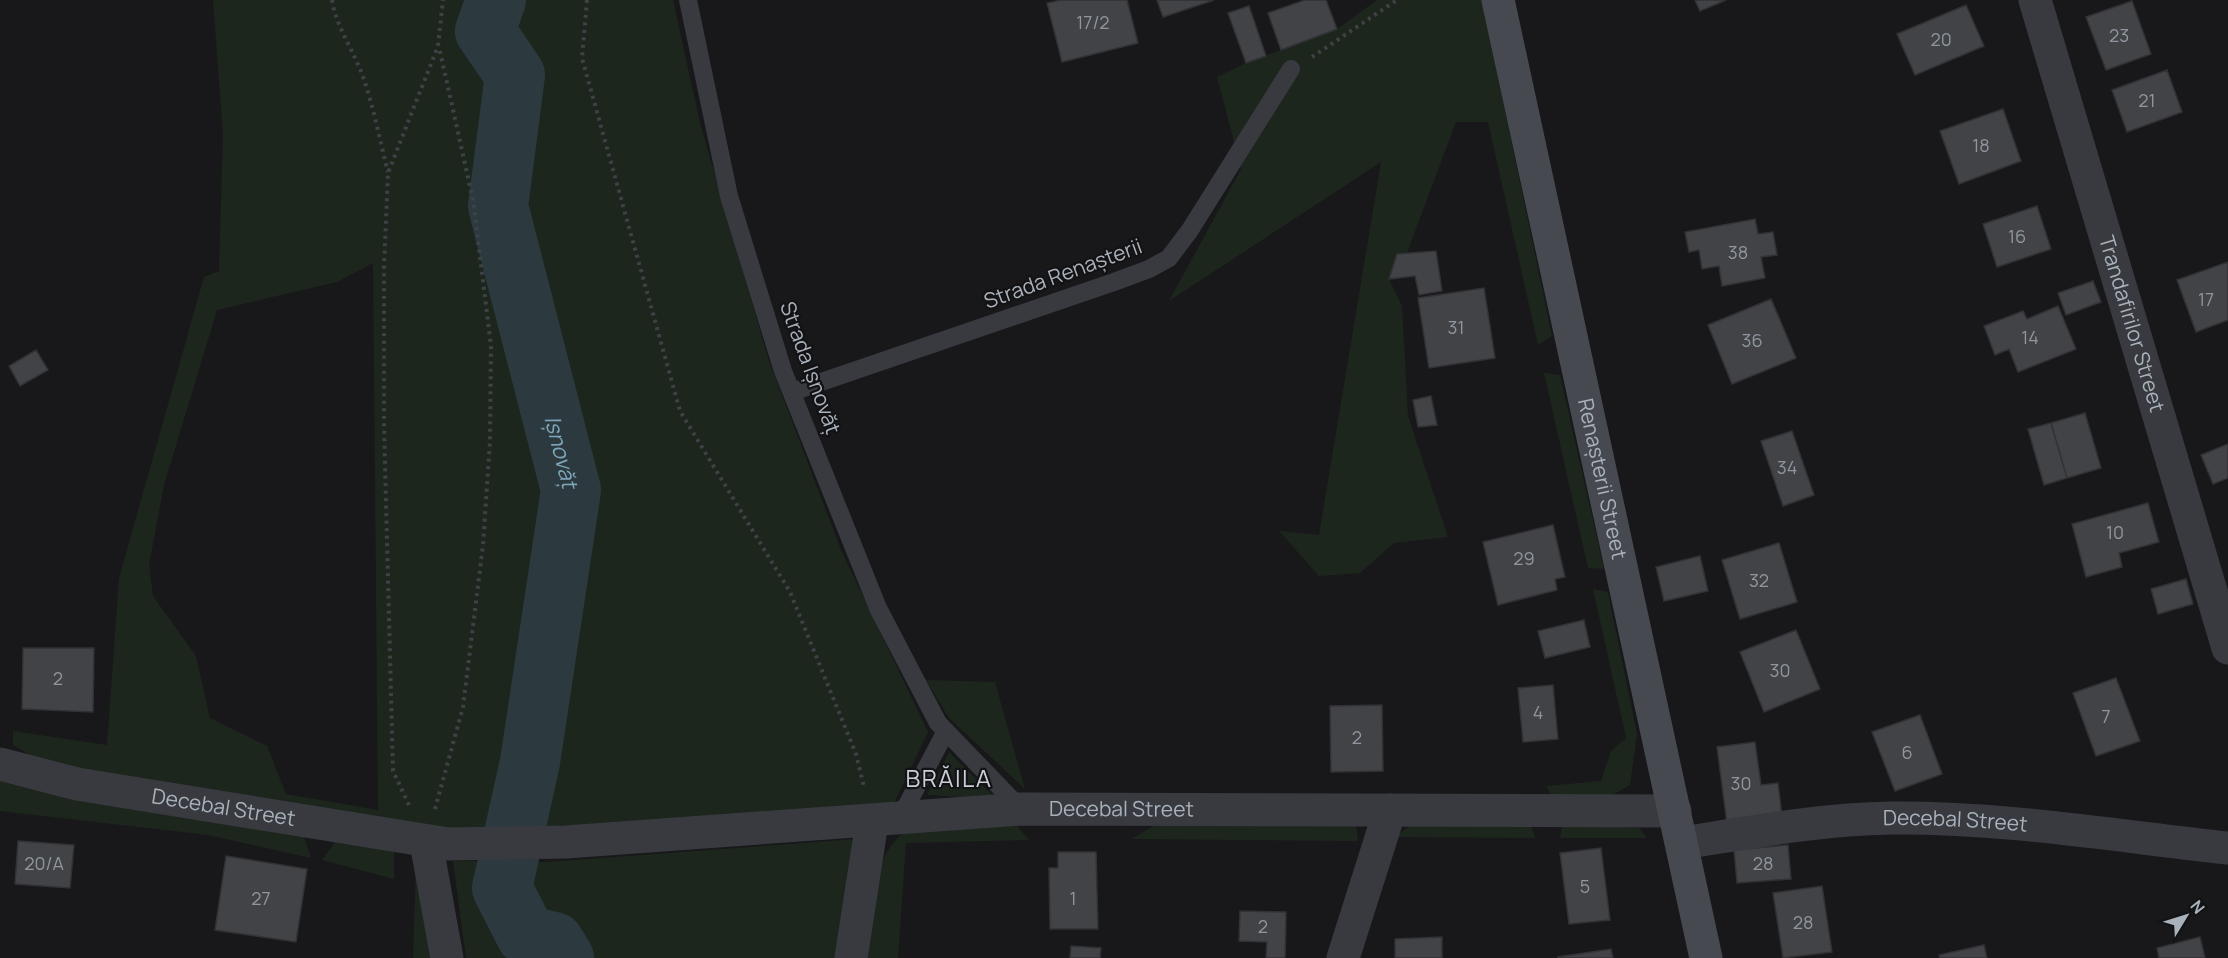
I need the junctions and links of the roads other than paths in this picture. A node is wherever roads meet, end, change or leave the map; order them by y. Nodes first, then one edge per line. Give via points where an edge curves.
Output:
1 (688, 0) edge
2 (1498, 0) edge
3 (2035, 0) edge
4 (1290, 69) road end
5 (792, 392) junction
6 (2228, 648) edge
7 (946, 731) junction
8 (0, 764) edge
9 (1021, 809) junction
10 (1390, 810) junction
11 (1675, 811) junction
12 (886, 821) junction
13 (437, 843) junction
14 (1683, 843) junction
15 (2228, 848) edge
16 (447, 958) edge
17 (851, 958) edge
18 (1343, 958) edge
19 (1706, 958) edge

1 - 5 lane, Strada Ișnovăț via 729,196
2 - 11 main road, Renașterii Street
3 - 6 street, Trandafirilor Street
4 - 5 lane, Strada Renașterii via 1169,258 1114,282
5 - 7 lane, Strada Ișnovăț via 878,608 938,723
7 - 9 lane, Strada Ișnovăț
7 - 12 lane
8 - 13 street, Decebal Street via 77,784
9 - 10 street, Decebal Street
9 - 12 street, Decebal Street
10 - 11 street, Decebal Street
10 - 18 street
11 - 14 main road, Renașterii Street
12 - 13 street, Decebal Street via 566,842
12 - 17 street
13 - 16 street
14 - 15 street, Decebal Street via 1806,824 1891,818 1990,821
14 - 19 main road, Renașterii Street

